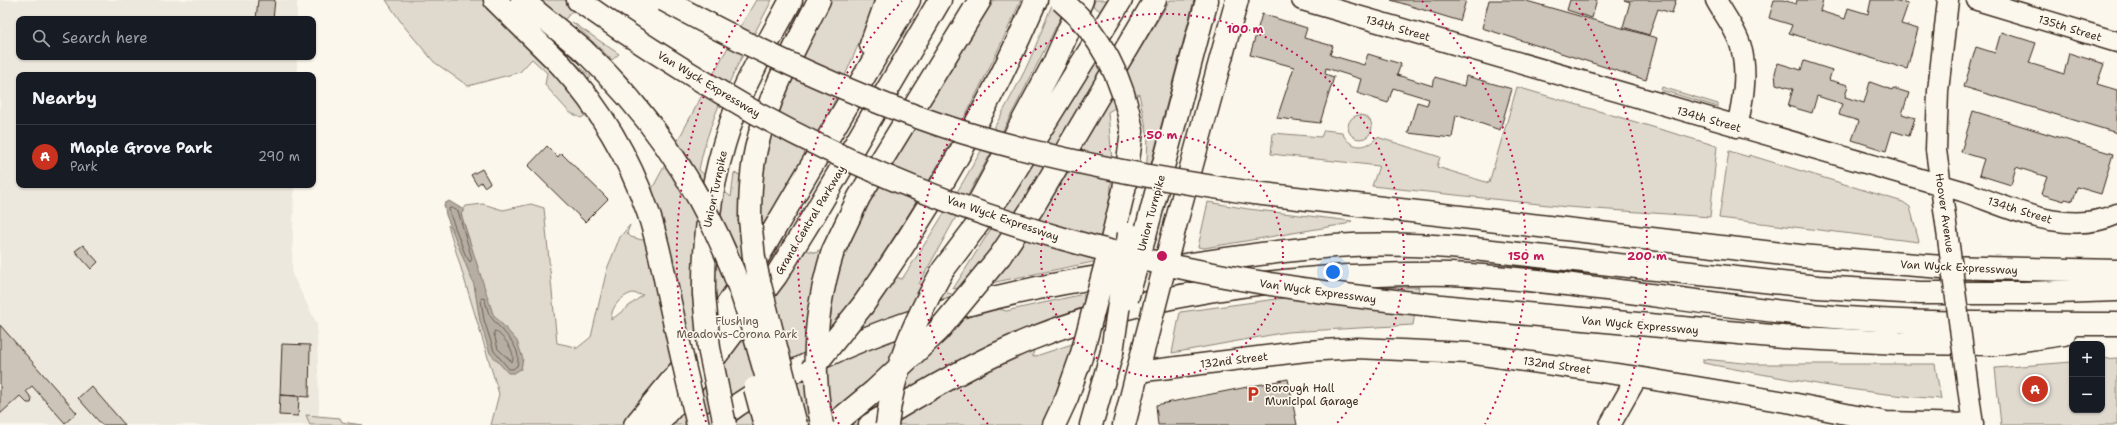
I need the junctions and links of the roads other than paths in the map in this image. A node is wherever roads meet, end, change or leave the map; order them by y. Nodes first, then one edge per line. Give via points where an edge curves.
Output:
1 (495, 0) edge
2 (522, 0) edge
3 (578, 0) edge
4 (664, 0) edge
5 (791, 0) edge
6 (819, 0) edge
7 (887, 0) edge
8 (909, 0) edge
9 (940, 0) edge
10 (980, 0) edge
11 (1036, 0) edge
12 (1061, 0) edge
13 (1082, 0) edge
14 (1121, 0) edge
15 (1155, 0) edge
16 (1207, 0) edge
17 (1237, 0) edge
18 (1302, 0) edge
19 (1716, 0) edge
20 (1948, 0) edge
21 (1977, 0) edge
22 (2117, 42) edge
23 (839, 120) junction
24 (1737, 127) junction
25 (1132, 131) junction
26 (1941, 185) junction
27 (2117, 214) edge
28 (1137, 234) junction
29 (723, 247) junction
30 (943, 270) junction
31 (2117, 271) edge
32 (2117, 290) edge
33 (2117, 326) edge
34 (1137, 372) junction
35 (1637, 377) junction
36 (718, 392) junction
37 (636, 425) edge
38 (657, 425) edge
39 (698, 425) edge
40 (710, 425) edge
41 (725, 425) edge
42 (731, 425) edge
43 (761, 425) edge
44 (765, 425) edge
45 (782, 425) edge
46 (796, 425) edge
47 (822, 425) edge
48 (833, 425) edge
49 (870, 425) edge
50 (887, 425) edge
51 (1054, 425) edge
52 (1091, 425) edge
53 (1124, 425) edge
54 (1610, 425) edge
55 (1973, 425) edge

1 - 39 main road, bridge via 574,80 607,124 626,159 654,233
2 - 29 main road, bridge via 583,50 620,88 661,139 698,196
3 - 33 main road, Van Wyck Expressway, bridge via 616,27 722,93 802,136 927,192 1018,225 1157,263 1329,294 1783,337 1996,344
4 - 31 main road, Van Wyck Expressway, bridge via 741,42 905,112 1017,147 1191,184 1800,256 1942,267
5 - 36 main road, Union Turnpike, bridge via 746,87 724,148 710,202 704,294 709,348
6 - 46 main road, bridge via 775,89 762,128 752,174 750,219 753,252
7 - 23 main road
8 - 23 main road
9 - 38 main road, Grand Central Parkway via 776,276 715,357
10 - 47 main road, bridge via 859,197 833,251 822,291 815,335 815,387
11 - 43 main road, bridge via 1003,73 924,216 863,305 827,351
12 - 25 main road, bridge via 1081,19 1106,54 1125,97
13 - 30 main road via 1040,90
14 - 30 main road via 1002,192
15 - 48 main road, bridge via 1033,206 1000,256 938,331 873,392
16 - 28 main road, Union Turnpike
17 - 34 main road, bridge
18 - 24 street, 134th Street
19 - 24 street via 1741,46 1744,94
20 - 26 street, Hoover Avenue via 1938,91 1936,150
21 - 22 street, 135th Street
23 - 37 main road via 770,239 728,304 696,351
24 - 26 street, 134th Street
25 - 28 main road via 1137,164
25 - 51 main road, bridge via 1124,190 1108,256 1081,357
26 - 27 street, 134th Street via 2051,221 2086,223
26 - 55 street, Hoover Avenue, bridge
28 - 52 main road, bridge via 1112,352
29 - 44 main road, bridge
29 - 45 main road, bridge via 741,292
30 - 50 main road, bridge via 916,318 900,359
32 - 40 main road via 2024,294 1882,291 1790,285 1444,247 1378,245 1302,248 1045,286 928,317 865,340 785,376
33 - 49 main road via 1857,319 1450,274 1315,278 1207,291 1144,303 1081,321 1027,341 969,368
34 - 35 street, 132nd Street via 1306,351 1357,348 1468,353
34 - 53 main road
35 - 54 street
35 - 55 street, 132nd Street via 1886,422
36 - 41 main road, Union Turnpike, bridge
36 - 42 main road, Union Turnpike, bridge

